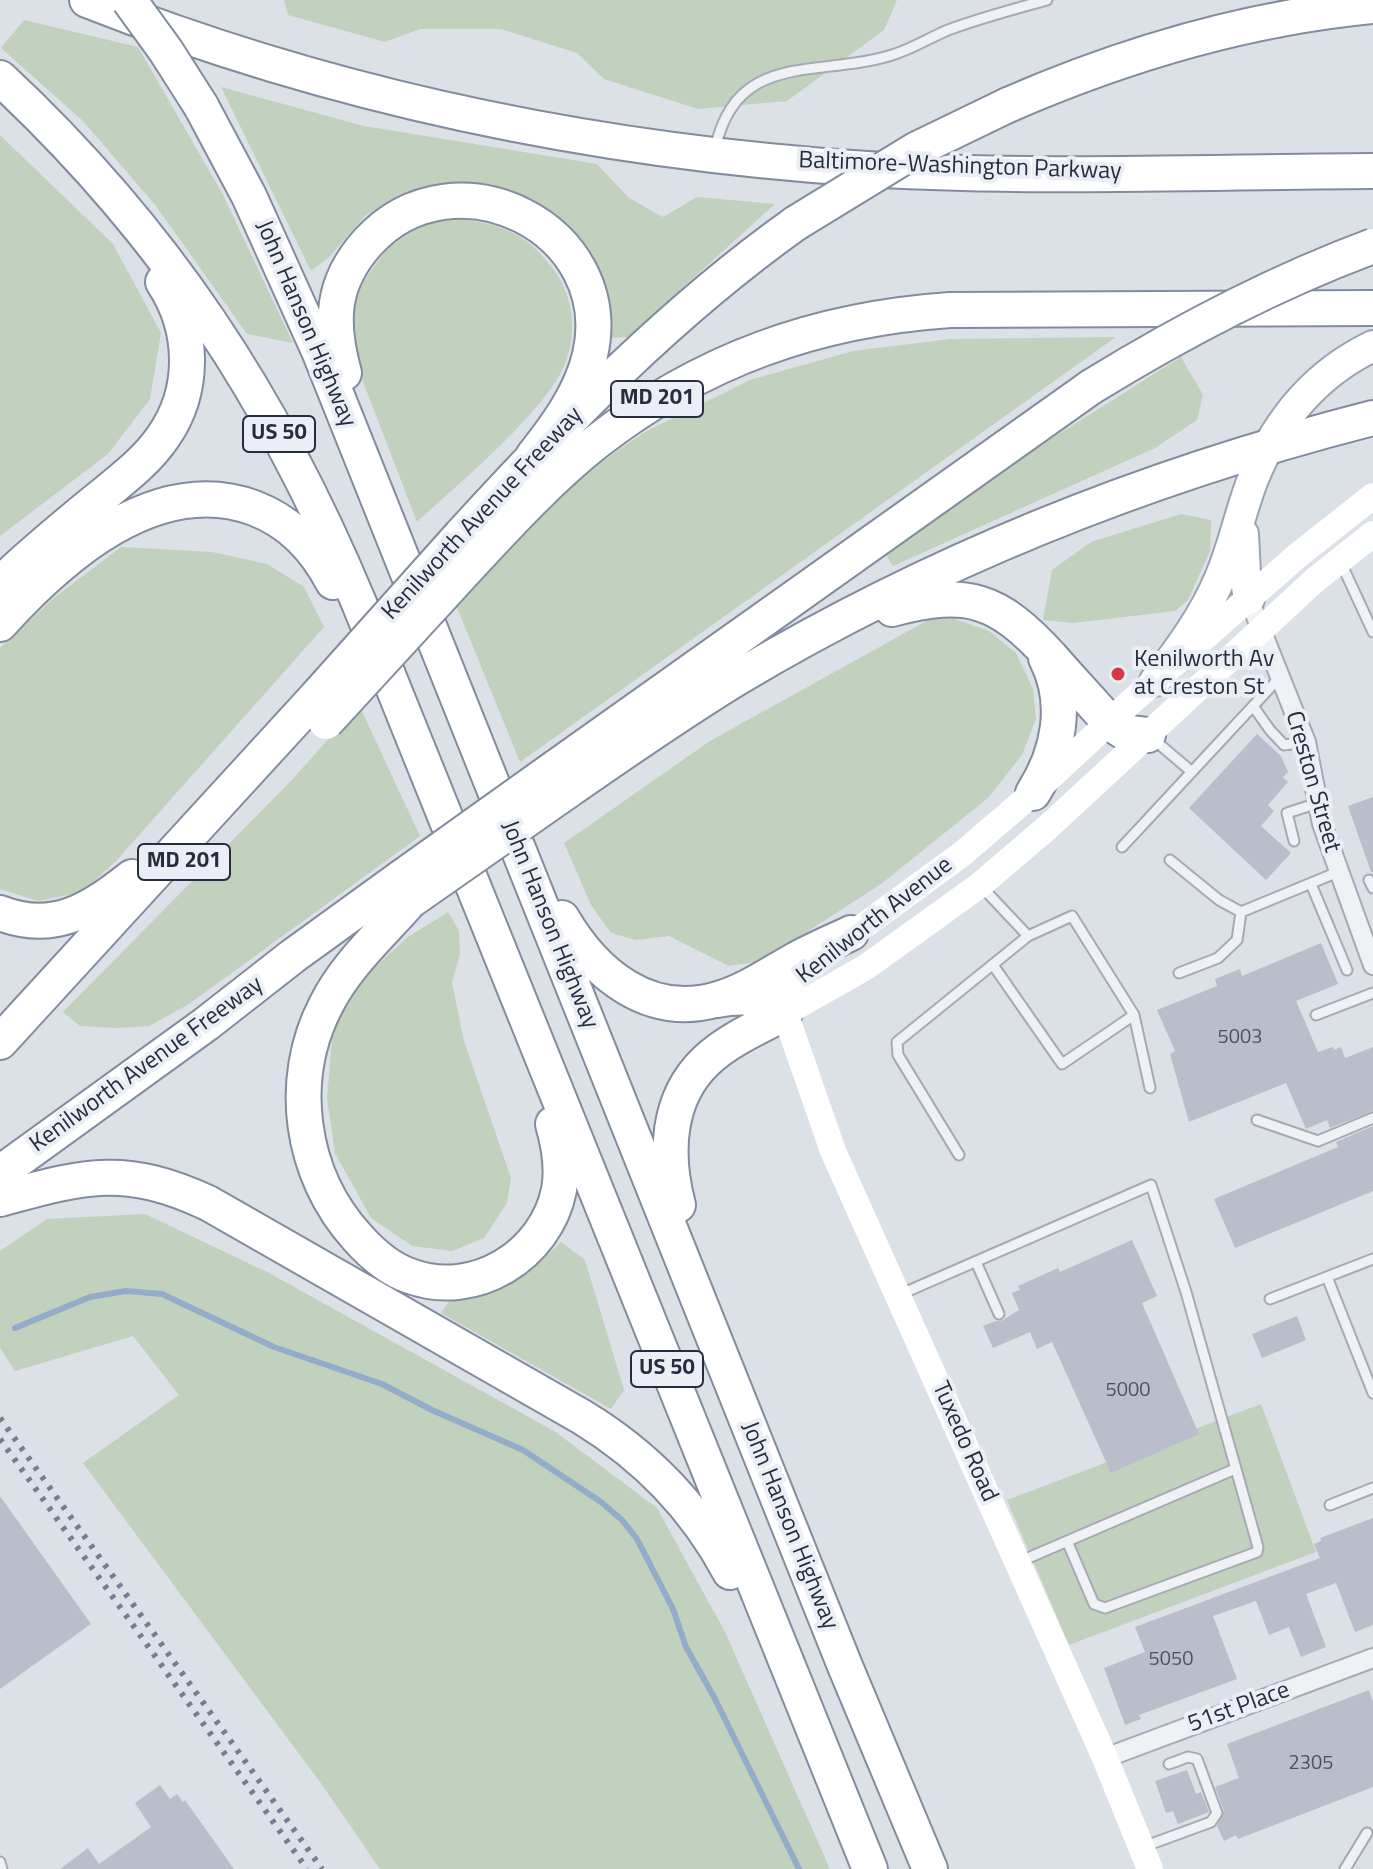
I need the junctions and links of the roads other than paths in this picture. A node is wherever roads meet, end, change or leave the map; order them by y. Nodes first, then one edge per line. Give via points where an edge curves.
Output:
1 (87, 0) edge
2 (129, 0) edge
3 (1047, 0) edge
4 (1373, 6) edge
5 (0, 78) edge
6 (714, 156) junction
7 (85, 161) junction
8 (1373, 171) edge
9 (1373, 246) edge
10 (1373, 308) edge
11 (1373, 346) edge
12 (1373, 418) edge
13 (1268, 446) junction
14 (533, 456) junction
15 (1373, 496) edge
16 (382, 508) junction
17 (1243, 516) junction
18 (1373, 534) edge
19 (467, 549) junction
20 (1339, 559) junction
21 (0, 584) edge
22 (1249, 599) junction
23 (0, 624) edge
24 (833, 624) junction
25 (1261, 629) junction
26 (1373, 632) edge
27 (1030, 635) junction
28 (1280, 677) junction
29 (1155, 681) junction
30 (1253, 706) junction
31 (321, 709) junction
32 (1109, 722) junction
33 (1148, 735) junction
34 (415, 740) junction
35 (1306, 742) junction
36 (1192, 772) junction
37 (561, 780) junction
38 (1033, 793) junction
39 (1318, 803) junction
40 (208, 817) junction
41 (508, 822) junction
42 (1294, 841) dead end
43 (1122, 847) dead end
44 (1170, 860) dead end
45 (1338, 872) junction
46 (1311, 884) junction
47 (980, 885) junction
48 (406, 889) junction
49 (1241, 912) junction
50 (0, 913) edge
51 (851, 933) junction
52 (1028, 936) junction
53 (1372, 958) edge
54 (993, 965) junction
55 (1347, 970) dead end
56 (1179, 973) dead end
57 (1373, 993) edge
58 (39, 999) junction
59 (717, 1000) junction
60 (785, 1013) junction
61 (525, 1015) junction
62 (1134, 1015) junction
63 (1316, 1015) dead end
64 (0, 1042) edge
65 (1150, 1088) dead end
66 (1373, 1118) edge
67 (1257, 1120) dead end
68 (959, 1155) dead end
69 (0, 1173) edge
70 (0, 1199) edge
71 (1373, 1259) edge
72 (976, 1262) junction
73 (1327, 1277) junction
74 (898, 1295) junction
75 (1270, 1299) dead end
76 (999, 1314) dead end
77 (713, 1337) junction
78 (1373, 1393) edge
79 (1235, 1469) junction
80 (1373, 1488) edge
81 (1330, 1505) dead end
82 (1067, 1541) junction
83 (1017, 1563) junction
84 (1373, 1658) edge
85 (809, 1722) junction
86 (1105, 1758) junction
87 (1169, 1764) dead end
88 (1367, 1833) dead end
89 (1146, 1858) edge
90 (0, 1862) edge
91 (2, 1869) edge
92 (870, 1869) edge
93 (930, 1869) edge
94 (1345, 1869) edge

1 - 6 highway, Baltimore-Washington Parkway via 244,55 396,98 519,125
2 - 16 highway, John Hanson Highway / US 50, bridge via 234,165 319,351
3 - 6 lane via 947,31 889,56 804,68 768,79 730,110
4 - 14 highway, Kenilworth Avenue Freeway, bridge via 1283,19 1101,69 1008,105 917,149 740,264 661,331
5 - 7 highway, US 50
6 - 8 highway, Baltimore-Washington Parkway via 935,172
7 - 21 highway via 177,306 188,354 184,386 172,422 152,450
7 - 34 highway, US 50 via 191,292 276,428 330,535
9 - 37 highway, Kenilworth Avenue Freeway, bridge via 1216,314 1091,387
10 - 19 highway, MD 201 via 950,310 887,315 817,330 731,360 639,411
11 - 13 main road via 1313,387
12 - 13 highway
13 - 17 main road
13 - 24 highway via 1030,531
14 - 16 highway via 568,407 590,355 591,315 581,277 553,236 506,207 463,200 417,209 386,226 362,250 345,276 335,309 337,344
14 - 19 highway, Kenilworth Avenue Freeway
15 - 22 main road, Kenilworth Avenue
16 - 41 highway, John Hanson Highway / US 50
17 - 22 main road
17 - 29 main road via 1215,591
18 - 20 main road, Kenilworth Avenue
19 - 31 highway, Kenilworth Avenue Freeway, bridge
20 - 25 main road, Kenilworth Avenue
20 - 26 lane
22 - 25 street, Creston Street
22 - 29 main road, Kenilworth Avenue
23 - 34 highway via 42,581 121,523 167,505 234,502 276,518 311,548
24 - 27 highway via 910,604 954,599 997,609
24 - 37 highway
25 - 28 street, Creston Street
25 - 33 main road, Kenilworth Avenue
27 - 32 highway
27 - 38 highway via 1055,676 1060,713 1053,751
28 - 30 lane
28 - 35 street, Creston Street
29 - 32 main road, Kenilworth Avenue
30 - 35 lane via 1284,745
30 - 36 lane
31 - 40 highway, Kenilworth Avenue Freeway
31 - 58 highway, MD 201 via 265,786
32 - 33 highway via 1124,732
32 - 38 main road, Kenilworth Avenue
33 - 36 lane
33 - 47 main road, Kenilworth Avenue
34 - 61 highway, US 50
35 - 39 street, Creston Street
36 - 43 lane
37 - 48 highway, Kenilworth Avenue Freeway, bridge
38 - 51 main road, Kenilworth Avenue via 943,868
39 - 42 lane via 1287,813
39 - 45 street, Creston Street
40 - 50 highway via 87,909 35,922
40 - 58 highway, Kenilworth Avenue Freeway
41 - 59 highway via 573,935 600,970 634,992 659,1000
41 - 77 highway, John Hanson Highway / US 50
44 - 49 lane
45 - 46 lane
45 - 53 street, Creston Street
46 - 49 lane
46 - 55 lane
47 - 52 lane
47 - 60 main road, Kenilworth Avenue via 866,967
48 - 61 highway via 333,991 309,1044 303,1090 308,1142 324,1190 359,1240 399,1272 438,1282 486,1275 524,1253 550,1217 560,1187 560,1156
48 - 69 highway, Kenilworth Avenue Freeway via 293,956
49 - 56 lane via 1237,940 1218,958
51 - 59 highway
51 - 60 main road, Kenilworth Avenue via 802,971 790,988
52 - 54 lane
52 - 62 lane via 1072,916
54 - 62 lane via 1062,1064
54 - 68 lane via 897,1042 898,1055
57 - 63 lane
58 - 64 highway, Kenilworth Avenue Freeway / MD 201
59 - 60 highway via 752,997
60 - 74 main road, Tuxedo Road via 825,1130
60 - 77 highway via 707,1060 684,1092 673,1122 670,1173
61 - 85 highway, US 50
62 - 65 lane
66 - 67 lane via 1318,1141
70 - 85 highway via 72,1179 100,1177 132,1178 176,1190 208,1203 599,1427 669,1484 699,1521
71 - 73 lane
72 - 74 lane
72 - 76 lane
72 - 79 lane via 1151,1185
73 - 75 lane
73 - 78 lane
74 - 83 main road, Tuxedo Road
77 - 93 highway, John Hanson Highway / US 50
79 - 82 lane
79 - 82 lane via 1258,1547 1252,1555 1105,1608 1094,1604
80 - 81 lane
82 - 83 lane
83 - 86 main road, Tuxedo Road
84 - 86 street, 51st Place
85 - 92 highway, US 50
86 - 89 main road, Tuxedo Road
87 - 89 lane via 1197,1759 1217,1813 1211,1822
88 - 94 lane
90 - 91 lane

